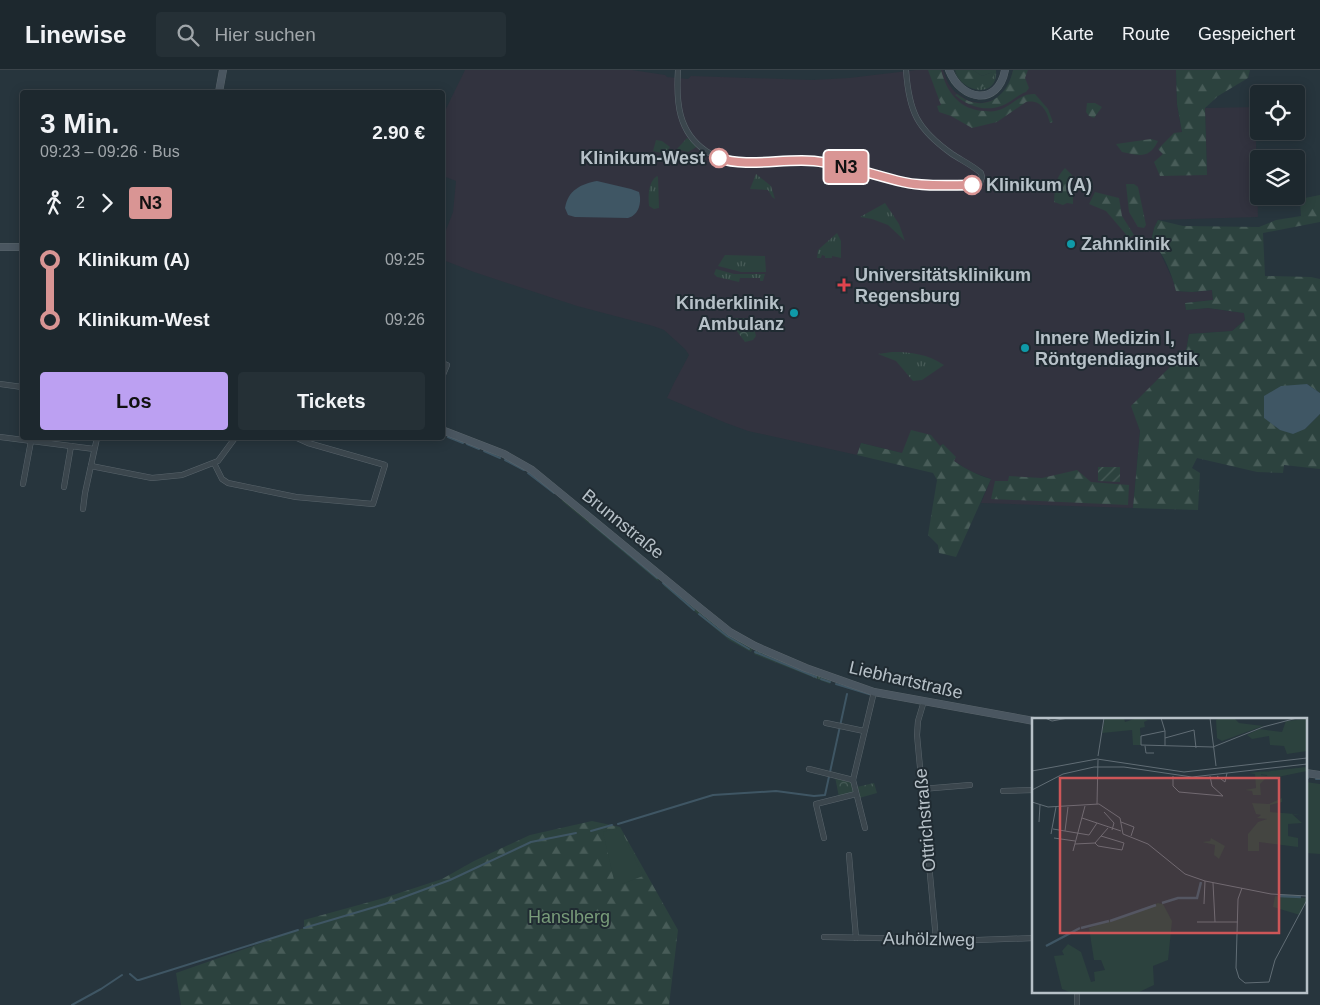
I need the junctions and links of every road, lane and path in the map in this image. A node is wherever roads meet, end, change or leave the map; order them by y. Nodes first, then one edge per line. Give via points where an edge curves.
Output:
1 (223, 70) edge
2 (678, 70) edge
3 (906, 70) edge
4 (949, 70) edge
5 (1005, 70) edge
6 (219, 90) edge
7 (0, 247) edge
8 (20, 247) edge
9 (0, 384) edge
10 (20, 387) edge
11 (445, 431) edge
12 (0, 437) edge
13 (20, 440) edge
14 (23, 440) edge
15 (96, 440) edge
16 (234, 440) edge
17 (301, 440) edge
18 (31, 441) junction
19 (71, 446) junction
20 (94, 449) junction
21 (214, 463) junction
22 (91, 466) junction
23 (23, 484) dead end
24 (64, 487) dead end
25 (84, 509) dead end
26 (776, 655) joint
27 (873, 694) junction
28 (924, 701) junction
29 (1032, 721) edge
30 (826, 723) dead end
31 (864, 731) junction
32 (809, 770) dead end
33 (853, 780) junction
34 (970, 785) dead end
35 (922, 789) junction
36 (1032, 790) edge
37 (1003, 791) dead end
38 (856, 794) junction
39 (865, 828) dead end
40 (824, 838) dead end
41 (849, 855) dead end
42 (824, 937) dead end
43 (856, 938) junction
44 (1032, 938) edge
45 (936, 939) junction
46 (1077, 992) edge
47 (1077, 1005) edge

1 - 6 street
2 - 3 street via 678,111 682,123 699,146 724,159 742,162 815,161 910,183 980,183 981,173 925,132 908,93
4 - 5 street via 959,87 980,96 995,91 1002,83
7 - 8 street
9 - 10 street
11 - 26 street, Brunnstraße via 528,467 730,632
12 - 13 street
14 - 18 street
15 - 20 street
16 - 21 street
17 - 21 street via 385,465 373,504 296,497 228,483 222,479
18 - 19 street
18 - 23 street
19 - 20 street
19 - 24 street
20 - 22 street
21 - 22 street via 166,478
22 - 25 street
26 - 27 street, Liebhartstraße
27 - 28 street, Liebhartstraße
27 - 31 street
28 - 29 street, Liebhartstraße
28 - 35 street, Ottrichstraße via 917,735
30 - 31 street
31 - 33 street
32 - 33 street
33 - 38 street
34 - 35 street
35 - 45 street, Ottrichstraße
36 - 37 street
38 - 39 street
38 - 40 street via 816,804
41 - 43 street
42 - 43 street, Auhölzlweg
43 - 45 street, Auhölzlweg
44 - 45 street, Auhölzlweg
46 - 47 street

